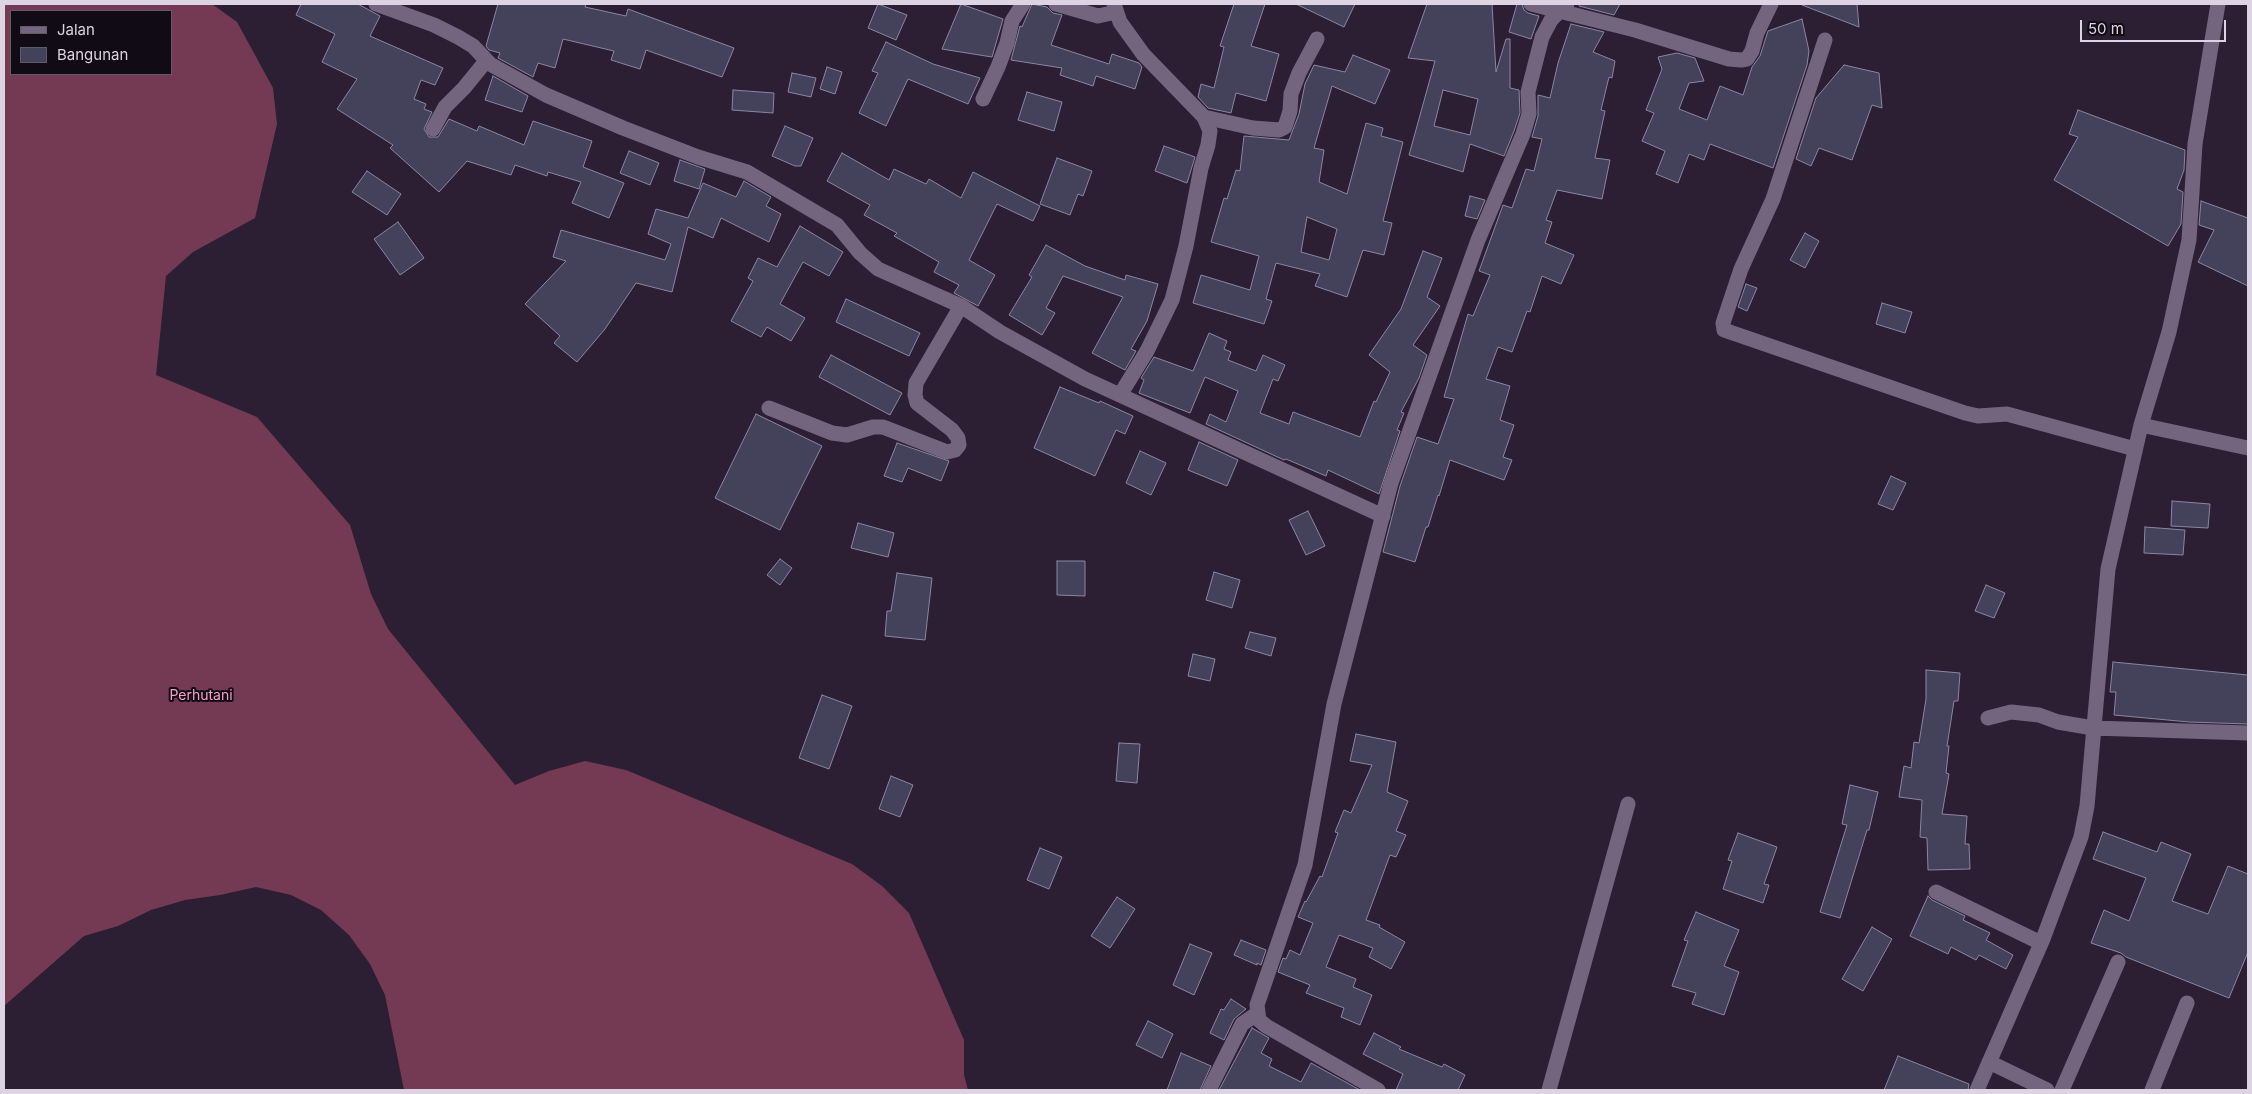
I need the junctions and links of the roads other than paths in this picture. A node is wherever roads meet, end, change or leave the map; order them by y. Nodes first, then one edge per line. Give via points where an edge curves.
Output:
1 (376, 4) edge
2 (1023, 4) edge
3 (1056, 4) edge
4 (1531, 4) edge
5 (1771, 4) edge
6 (2218, 4) edge
7 (1564, 7) edge
8 (1115, 8) edge
9 (415, 11) edge
10 (1317, 40) dead end
11 (1825, 40) dead end
12 (486, 60) junction
13 (983, 98) dead end
14 (1204, 117) junction
15 (432, 129) dead end
16 (961, 306) junction
17 (1120, 395) junction
18 (768, 408) dead end
19 (2141, 425) junction
20 (2248, 448) edge
21 (2136, 449) junction
22 (1382, 516) junction
23 (1988, 718) dead end
24 (2093, 728) junction
25 (2248, 733) edge
26 (1628, 804) dead end
27 (1936, 892) dead end
28 (2041, 943) junction
29 (2118, 962) dead end
30 (2187, 1003) dead end
31 (1258, 1013) junction
32 (1989, 1062) junction
33 (1209, 1090) edge
34 (1378, 1090) edge
35 (1549, 1090) edge
36 (1977, 1090) edge
37 (2047, 1090) edge
38 (2062, 1090) edge
39 (2152, 1090) edge

1 - 9 street
2 - 13 street via 1012,20 1007,43
3 - 8 street via 1098,16
4 - 7 street
5 - 7 street via 1752,51 1747,59 1741,60
6 - 19 street via 2195,144 2189,240 2169,332
7 - 22 street via 1542,37 1530,84 1529,114 1523,134 1478,240
8 - 14 street via 1120,22 1143,54
9 - 12 street via 473,46
10 - 14 street via 1291,94 1285,127 1279,130 1253,128
11 - 21 street via 1773,199 1741,269 1723,323 1724,330 1965,413 1978,416 2007,414
12 - 15 street via 446,107
12 - 16 street via 546,95 615,125 747,172 837,225 878,269
14 - 17 street via 1210,131 1208,144 1172,300 1147,351
16 - 17 street via 1000,332
16 - 18 street via 916,383 915,395 917,403 958,438 959,445 955,450 947,452 883,427 847,435 832,433
17 - 22 street
19 - 20 street
19 - 21 street
21 - 24 street via 2108,569
22 - 31 street via 1334,704 1305,865 1260,994
23 - 24 street via 2011,712
24 - 25 street
24 - 28 street via 2082,837
26 - 35 street
27 - 28 street
28 - 32 street
29 - 38 street
30 - 39 street
31 - 33 street via 1242,1024
31 - 34 street via 1259,1020 1266,1026
32 - 36 street
32 - 37 street

